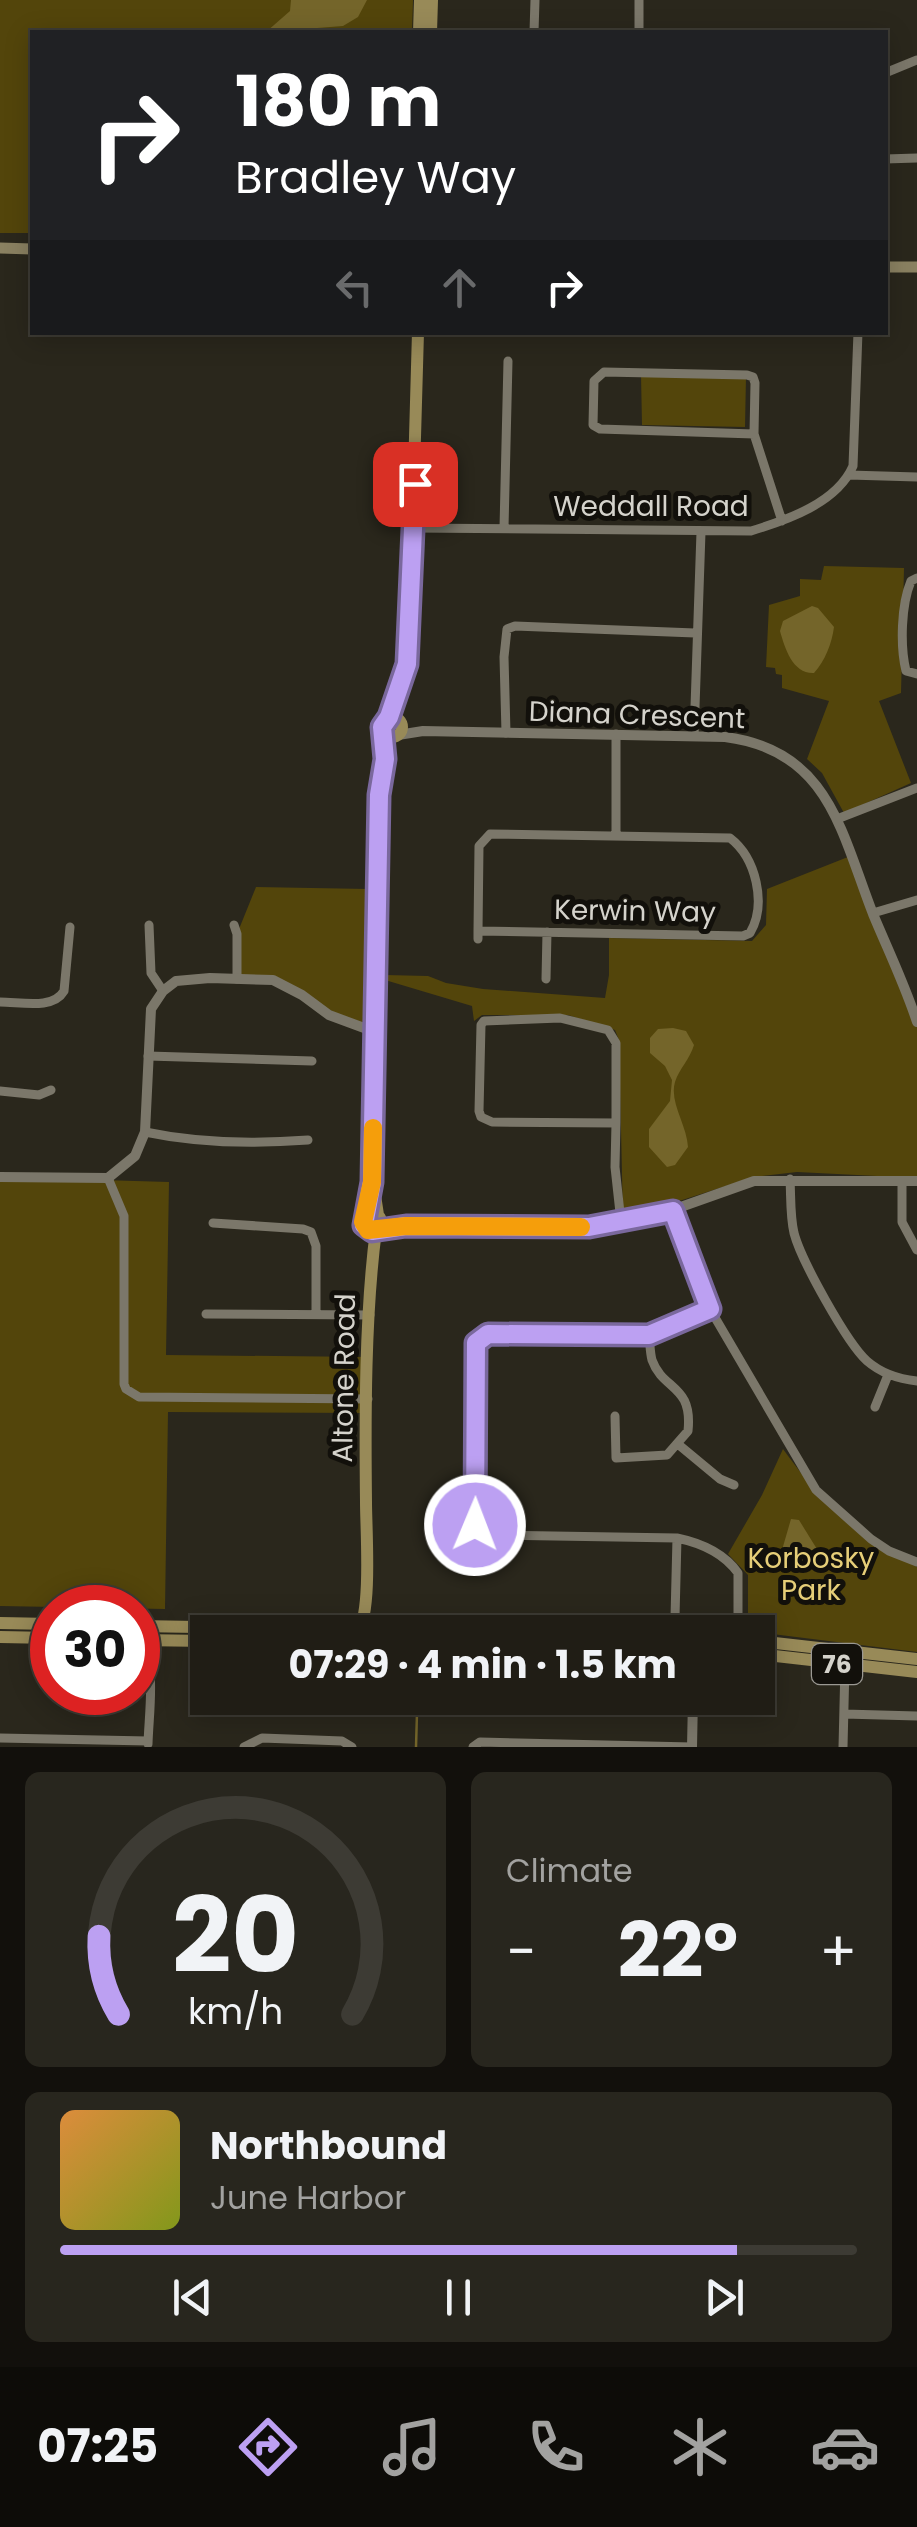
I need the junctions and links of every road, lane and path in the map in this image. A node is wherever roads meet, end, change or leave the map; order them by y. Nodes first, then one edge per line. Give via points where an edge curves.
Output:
1 (420, 0) edge
2 (432, 0) edge
3 (534, 0) edge
4 (639, 0) edge
5 (419, 30) edge
6 (431, 30) edge
7 (534, 30) edge
8 (638, 30) edge
9 (917, 60) edge
10 (888, 72) edge
11 (888, 158) edge
12 (917, 158) edge
13 (0, 248) edge
14 (30, 249) edge
15 (888, 266) edge
16 (917, 267) edge
17 (418, 335) edge
18 (858, 335) edge
19 (508, 361) dead end
20 (754, 434) junction
21 (849, 476) junction
22 (917, 477) edge
23 (782, 521) junction
24 (413, 528) junction
25 (504, 528) junction
26 (700, 532) junction
27 (917, 578) edge
28 (695, 632) junction
29 (917, 674) edge
30 (395, 727) junction
31 (506, 733) junction
32 (616, 734) junction
33 (694, 736) junction
34 (917, 788) edge
35 (838, 818) junction
36 (616, 834) junction
37 (917, 900) edge
38 (873, 914) junction
39 (234, 925) dead end
40 (149, 926) dead end
41 (70, 927) dead end
42 (547, 932) junction
43 (237, 979) junction
44 (546, 979) dead end
45 (162, 991) junction
46 (0, 1002) edge
47 (916, 1015) edge
48 (375, 1027) junction
49 (148, 1056) junction
50 (312, 1060) dead end
51 (51, 1090) dead end
52 (0, 1091) edge
53 (616, 1124) junction
54 (145, 1132) junction
55 (308, 1140) dead end
56 (0, 1177) edge
57 (108, 1178) junction
58 (790, 1179) junction
59 (902, 1180) junction
60 (917, 1181) edge
61 (673, 1211) junction
62 (621, 1222) junction
63 (374, 1223) junction
64 (213, 1224) dead end
65 (917, 1250) edge
66 (710, 1309) junction
67 (206, 1314) dead end
68 (316, 1314) junction
69 (370, 1315) junction
70 (649, 1335) junction
71 (888, 1375) junction
72 (917, 1380) edge
73 (368, 1399) junction
74 (875, 1407) dead end
75 (616, 1416) dead end
76 (679, 1445) junction
77 (734, 1485) dead end
78 (478, 1529) junction
79 (677, 1538) junction
80 (462, 1548) dead end
81 (917, 1562) edge
82 (356, 1615) edge
83 (675, 1615) edge
84 (738, 1615) edge
85 (0, 1624) edge
86 (30, 1624) edge
87 (190, 1634) edge
88 (160, 1635) edge
89 (0, 1637) edge
90 (30, 1638) edge
91 (160, 1640) edge
92 (190, 1640) edge
93 (775, 1642) edge
94 (775, 1656) edge
95 (917, 1659) edge
96 (845, 1665) junction
97 (917, 1672) edge
98 (844, 1714) junction
99 (149, 1715) edge
100 (693, 1715) edge
101 (917, 1716) edge
102 (0, 1738) edge
103 (148, 1744) edge
104 (244, 1747) edge
105 (352, 1747) edge
106 (473, 1747) edge
107 (692, 1747) edge
108 (844, 1747) edge

1 - 5 main road
2 - 6 main road
3 - 7 street
4 - 8 street
9 - 10 street
11 - 12 street
13 - 14 main road
15 - 16 main road
17 - 24 main road, Altone Road
18 - 21 street
19 - 25 street
20 - 20 street via 600,430 593,425 594,381 604,372 747,374 755,383
20 - 23 street
21 - 22 street
21 - 23 street, Weddall Road via 804,513
23 - 26 street, Weddall Road via 752,531
24 - 25 street, Weddall Road
24 - 30 main road, Altone Road via 409,648
25 - 26 street, Weddall Road
26 - 28 street
27 - 29 street via 906,599 904,654 906,670
28 - 31 street via 507,629
28 - 33 street
30 - 31 street, Diana Crescent
30 - 48 main road, Altone Road via 379,795
31 - 32 street, Diana Crescent
32 - 33 street, Diana Crescent
32 - 36 street
33 - 35 street, Diana Crescent via 746,740 790,758 815,781
34 - 35 street
35 - 38 street, Diana Crescent
36 - 42 street, Kerwin Way via 502,833 483,839 478,935
36 - 42 street, Kerwin Way via 735,840 757,886 750,933
37 - 38 street
38 - 47 street, Diana Crescent
39 - 43 street
40 - 45 street via 151,973
41 - 46 street via 61,998
42 - 44 street
43 - 45 street via 186,979
43 - 48 street via 282,983 329,1015
45 - 49 street via 151,1009
48 - 63 main road, Altone Road
49 - 50 street
49 - 54 street
51 - 52 street
53 - 53 street via 485,1120 479,1111 484,1021 560,1018 608,1030 616,1043
53 - 62 street
54 - 55 street
54 - 57 street via 136,1156
56 - 57 street
57 - 73 street via 124,1216 126,1389 138,1397
58 - 59 street
58 - 61 street via 754,1180
58 - 71 street via 800,1250 853,1346
59 - 60 street
59 - 65 street via 902,1222
61 - 62 street
61 - 66 street
62 - 63 street
63 - 69 main road, Altone Road
64 - 68 street via 311,1232
66 - 70 street
66 - 81 street via 816,1490 871,1539
67 - 68 street
68 - 69 street
69 - 73 main road, Altone Road
70 - 76 street via 654,1364 688,1406 688,1431
70 - 78 street via 480,1337
71 - 72 street
71 - 74 street
73 - 82 main road, Altone Road
75 - 76 street via 616,1458 658,1457
76 - 77 street
78 - 79 street via 488,1535
78 - 80 street
79 - 83 street
79 - 84 street via 722,1556 738,1573
85 - 86 main road
87 - 88 main road
89 - 90 main road
91 - 92 main road
93 - 95 main road, 76
94 - 96 main road, 76
96 - 97 main road, 76
96 - 98 street
98 - 101 street
98 - 108 street
99 - 103 street
100 - 107 street
102 - 103 street
104 - 105 street via 262,1738
106 - 107 street

